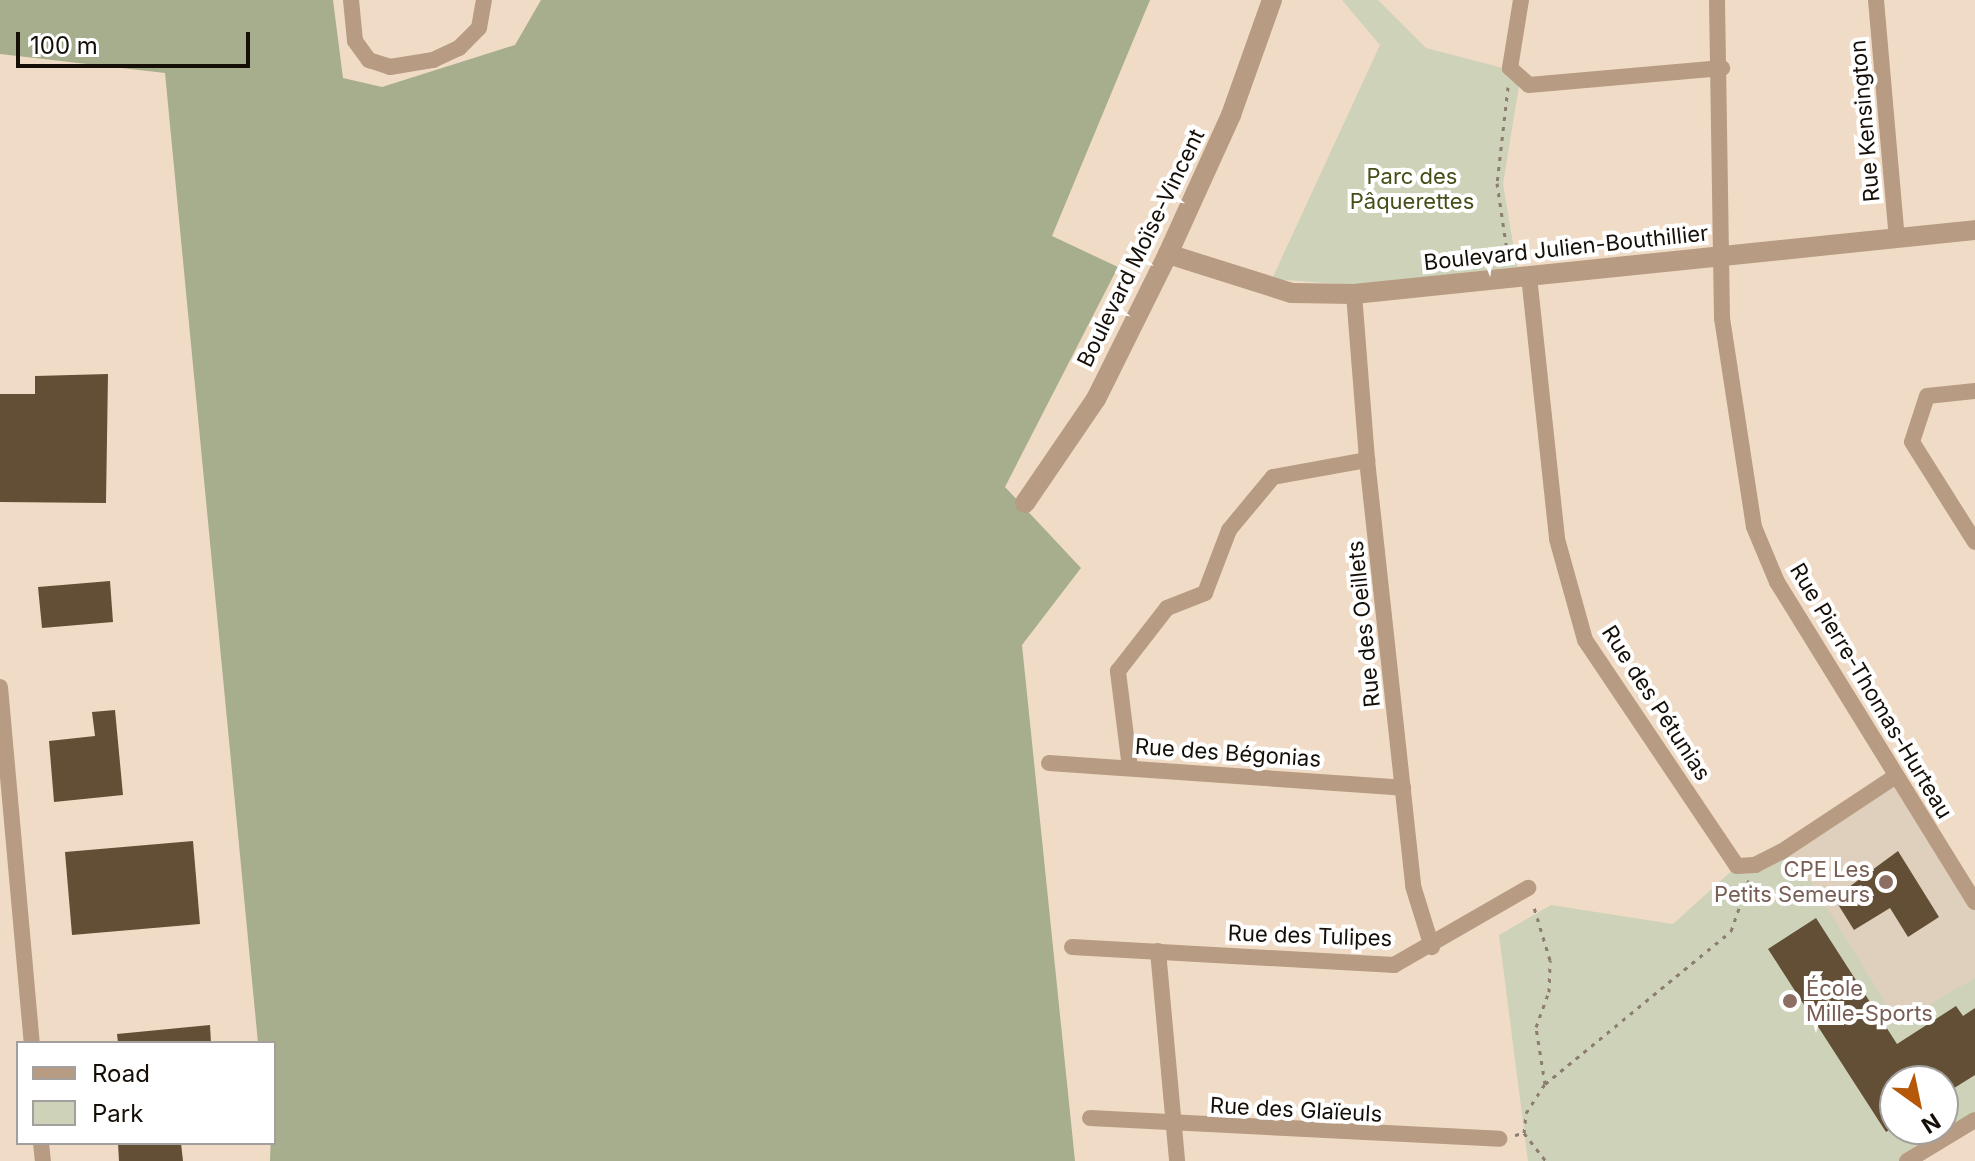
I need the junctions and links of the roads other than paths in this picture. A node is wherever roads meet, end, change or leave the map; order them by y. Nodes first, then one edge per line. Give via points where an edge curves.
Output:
1 (351, 0) edge
2 (484, 0) edge
3 (1272, 0) edge
4 (1521, 0) edge
5 (1717, 0) edge
6 (1876, 0) edge
7 (1722, 68) junction
8 (1975, 230) edge
9 (1897, 238) junction
10 (1168, 254) junction
11 (1720, 256) junction
12 (1529, 276) junction
13 (1354, 294) junction
14 (1975, 391) edge
15 (1367, 460) junction
16 (1025, 503) dead end
17 (1975, 542) edge
18 (0, 687) edge
19 (1049, 763) dead end
20 (1130, 768) junction
21 (1896, 776) junction
22 (1403, 788) junction
23 (1528, 888) road end
24 (1975, 902) edge
25 (1072, 947) dead end
26 (1432, 947) junction
27 (1158, 951) junction
28 (32, 1041) edge
29 (1090, 1118) dead end
30 (1975, 1120) edge
31 (1172, 1126) junction
32 (1499, 1139) road end
33 (1177, 1161) edge
34 (1907, 1161) edge

1 - 2 street via 355,41 369,60 390,67 433,60 459,48 479,28
3 - 10 street, Boulevard Moïse-Vincent via 1231,115
4 - 7 street via 1510,68 1529,85
5 - 7 street, Rue Pierre-Thomas-Hurteau
6 - 9 street, Rue Kensington
7 - 11 street, Rue Pierre-Thomas-Hurteau
8 - 9 street, Boulevard Julien-Bouthillier
9 - 11 street, Boulevard Julien-Bouthillier
10 - 13 street, Boulevard Julien-Bouthillier via 1292,293
10 - 16 street, Boulevard Moïse-Vincent via 1096,399
11 - 12 street, Boulevard Julien-Bouthillier
11 - 21 street, Rue Pierre-Thomas-Hurteau via 1722,318 1754,527 1777,582
12 - 13 street, Boulevard Julien-Bouthillier
12 - 21 street, Rue des Pétunias via 1557,539 1585,640 1737,866 1755,865
13 - 15 street, Rue des Oeillets
14 - 17 street via 1927,396 1912,442
15 - 20 street via 1273,477 1229,530 1205,593 1167,608 1118,671
15 - 22 street, Rue des Oeillets
18 - 28 street
19 - 20 street, Rue des Bégonias
20 - 22 street, Rue des Bégonias
21 - 24 street, Rue Pierre-Thomas-Hurteau
22 - 26 street, Rue des Oeillets via 1413,886
23 - 26 street, Rue des Tulipes
25 - 27 street, Rue des Tulipes
26 - 27 street, Rue des Tulipes via 1394,965
27 - 31 street
29 - 31 street, Rue des Glaïeuls
30 - 34 street
31 - 32 street, Rue des Glaïeuls
31 - 33 street

